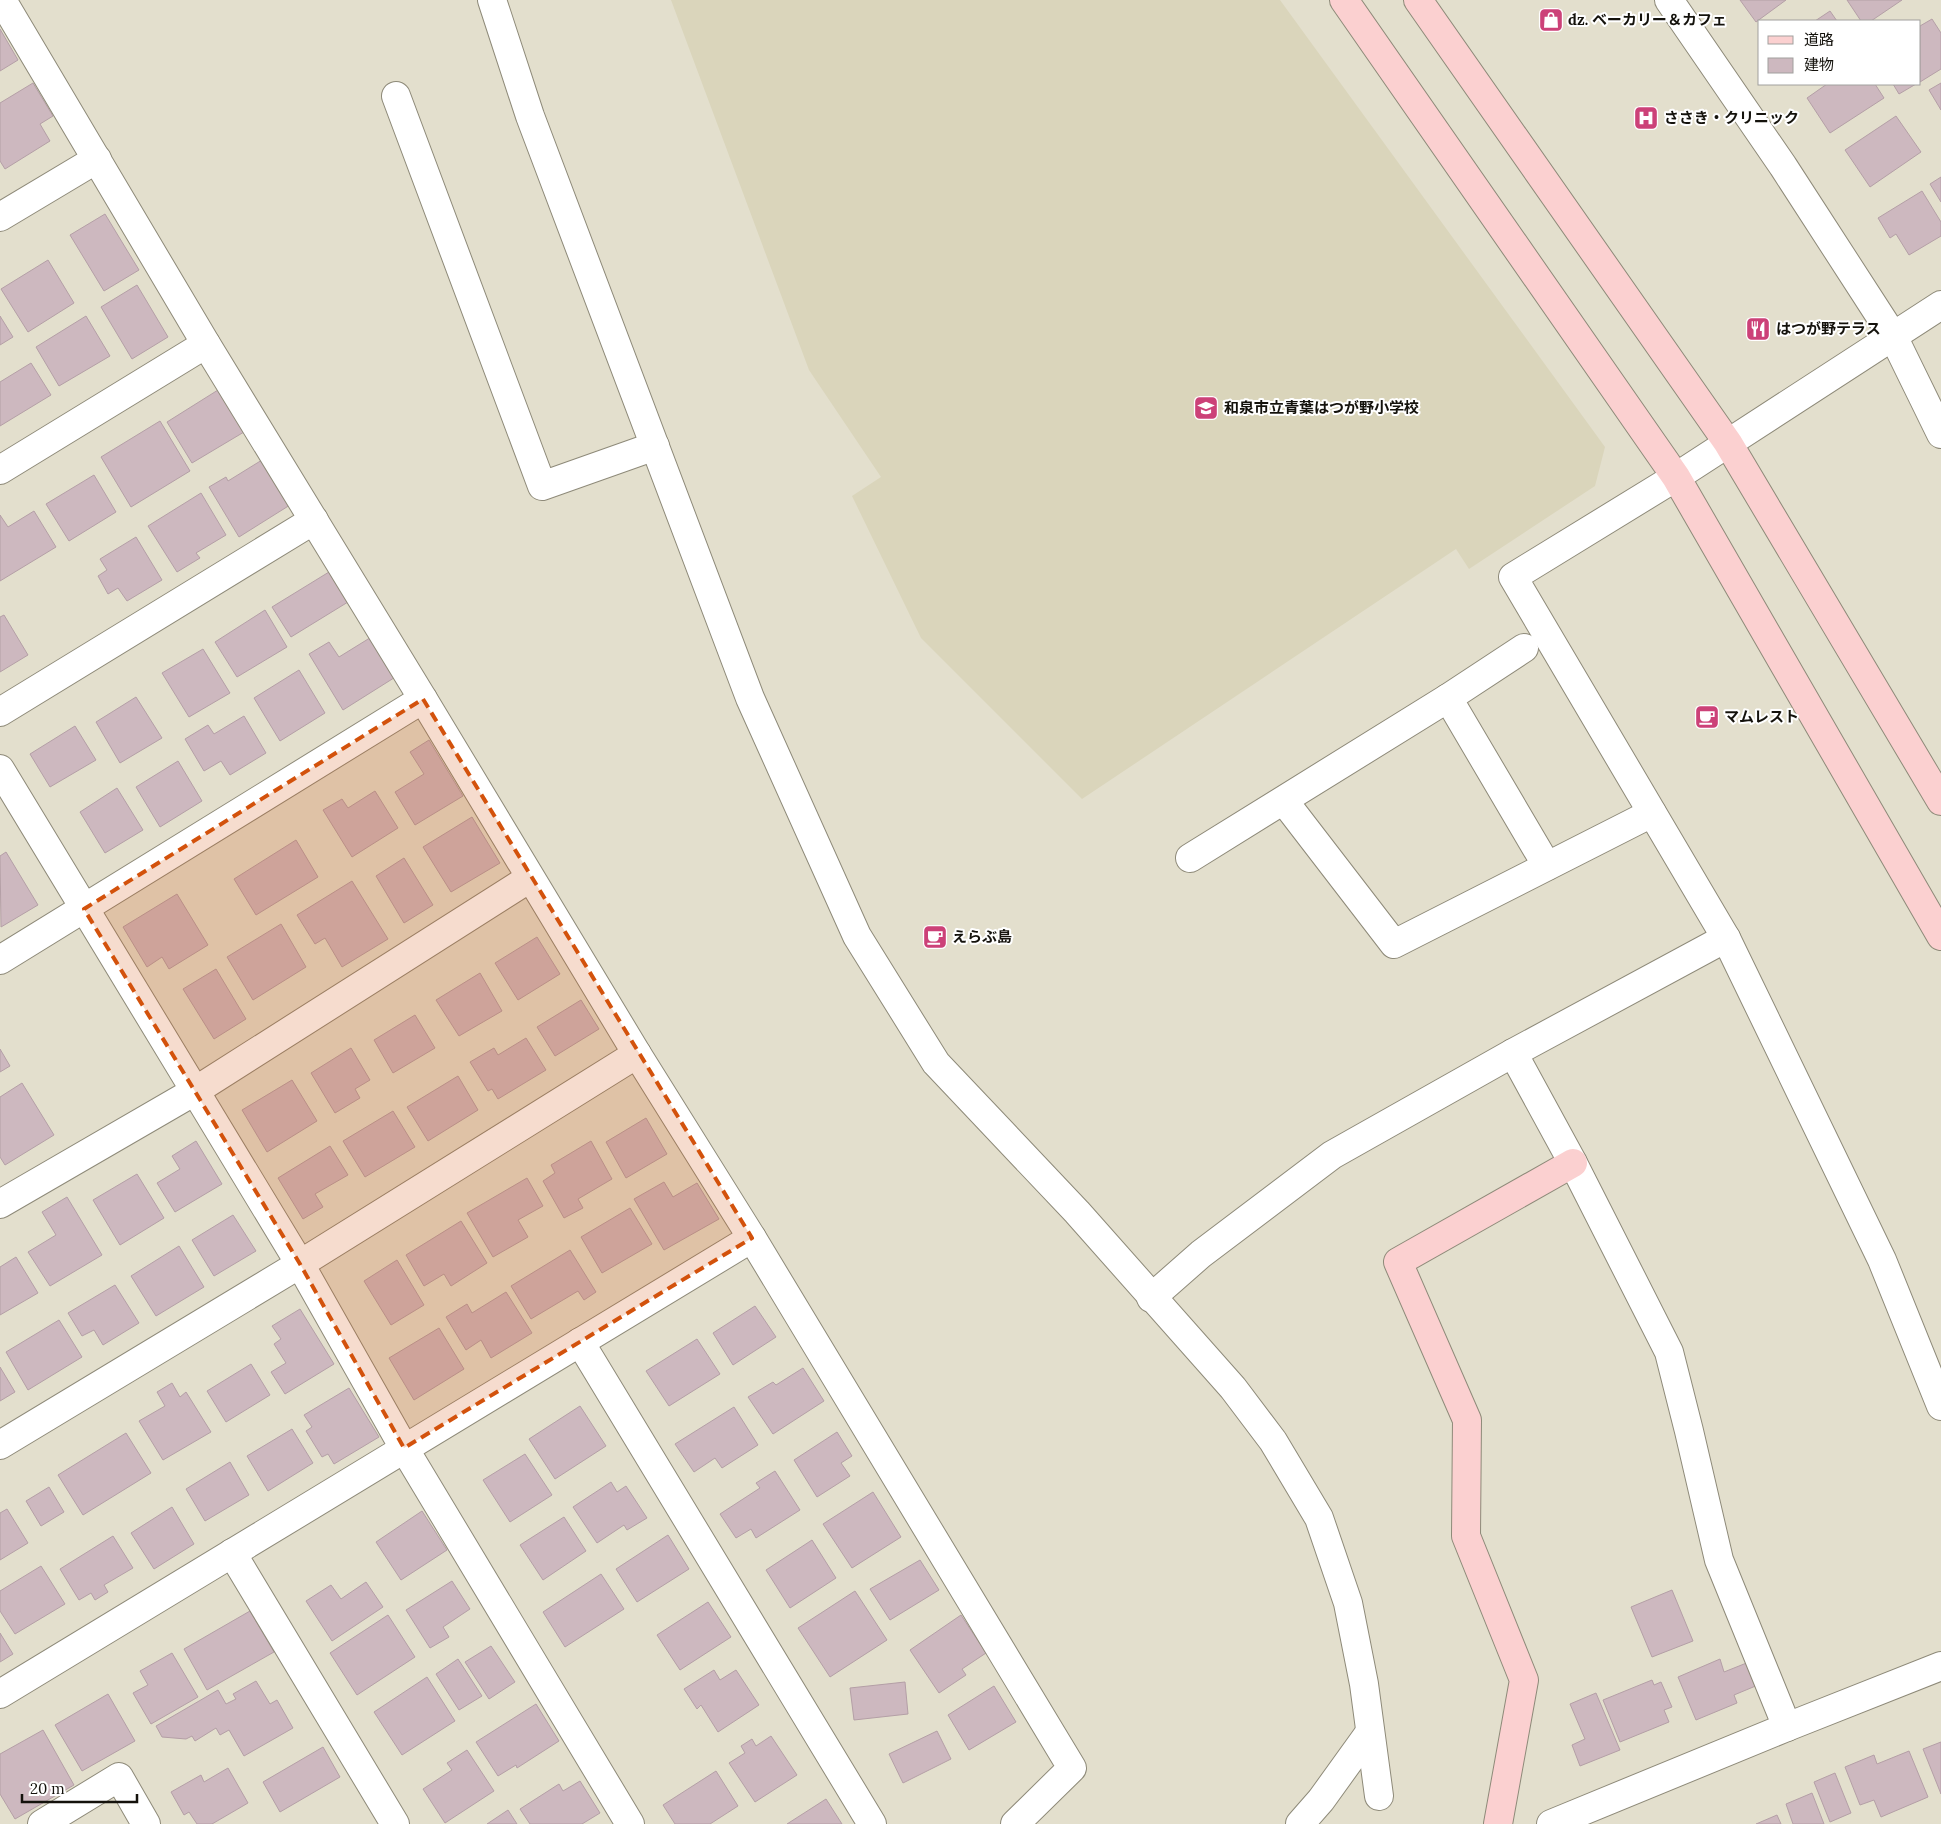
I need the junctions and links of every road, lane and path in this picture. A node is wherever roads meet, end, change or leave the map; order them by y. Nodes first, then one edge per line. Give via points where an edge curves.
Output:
1 (2, 0) edge
2 (492, 0) edge
3 (1344, 0) edge
4 (1418, 0) edge
5 (1669, 0) edge
6 (396, 96) dead end
7 (97, 159) junction
8 (0, 217) edge
9 (1941, 305) edge
10 (1893, 336) junction
11 (206, 344) junction
12 (1941, 434) edge
13 (1728, 443) junction
14 (655, 446) junction
15 (0, 470) edge
16 (1676, 477) junction
17 (314, 520) junction
18 (1524, 648) dead end
19 (1448, 698) junction
20 (424, 699) junction
21 (0, 712) edge
22 (0, 769) edge
23 (1284, 801) junction
24 (1941, 801) edge
25 (1652, 813) junction
26 (1190, 858) dead end
27 (1547, 866) junction
28 (530, 878) junction
29 (84, 909) junction
30 (1941, 936) edge
31 (1726, 938) junction
32 (0, 960) edge
33 (1512, 1053) junction
34 (638, 1054) junction
35 (195, 1090) junction
36 (1573, 1163) junction
37 (0, 1204) edge
38 (752, 1238) junction
39 (300, 1264) junction
40 (1151, 1298) junction
41 (580, 1342) junction
42 (1941, 1406) edge
43 (0, 1445) edge
44 (404, 1448) junction
45 (232, 1553) junction
46 (1941, 1666) edge
47 (0, 1694) edge
48 (1786, 1726) junction
49 (1370, 1732) junction
50 (1379, 1796) dead end
51 (42, 1824) edge
52 (146, 1824) edge
53 (395, 1824) edge
54 (630, 1824) edge
55 (872, 1824) edge
56 (1015, 1824) edge
57 (1300, 1824) edge
58 (1498, 1824) edge
59 (1551, 1824) edge

1 - 7 street
2 - 14 street via 530,116
3 - 16 street
4 - 13 street
5 - 10 street via 1783,166
6 - 14 street via 542,486
7 - 8 street
7 - 11 street
9 - 10 street
10 - 12 street
10 - 13 street
11 - 15 street
11 - 17 street
13 - 16 street
13 - 24 street
14 - 40 street via 750,698 857,936 936,1064 1077,1212
16 - 25 street via 1512,577
16 - 30 street
17 - 20 street
17 - 21 street
18 - 19 street
19 - 23 street
19 - 27 street
20 - 28 street
20 - 29 street
22 - 29 street
23 - 26 street
23 - 27 street via 1394,944
25 - 27 street
25 - 31 street
28 - 34 street
28 - 35 street
29 - 32 street
29 - 35 street
31 - 33 street
31 - 42 street via 1882,1260
33 - 36 street
33 - 40 street via 1332,1155 1201,1254
34 - 38 street
34 - 39 street
35 - 37 street
35 - 39 street
36 - 48 street via 1669,1352 1719,1560
36 - 58 street via 1398,1262 1467,1420 1466,1536 1524,1680
38 - 41 street
38 - 56 street via 1072,1768
39 - 43 street
39 - 44 street
40 - 49 street via 1233,1388 1273,1440 1319,1518 1348,1602
41 - 44 street
41 - 55 street
44 - 45 street
44 - 54 street
45 - 47 street
45 - 53 street
46 - 48 street
48 - 59 street
49 - 50 street
49 - 57 street
51 - 52 street via 119,1777

